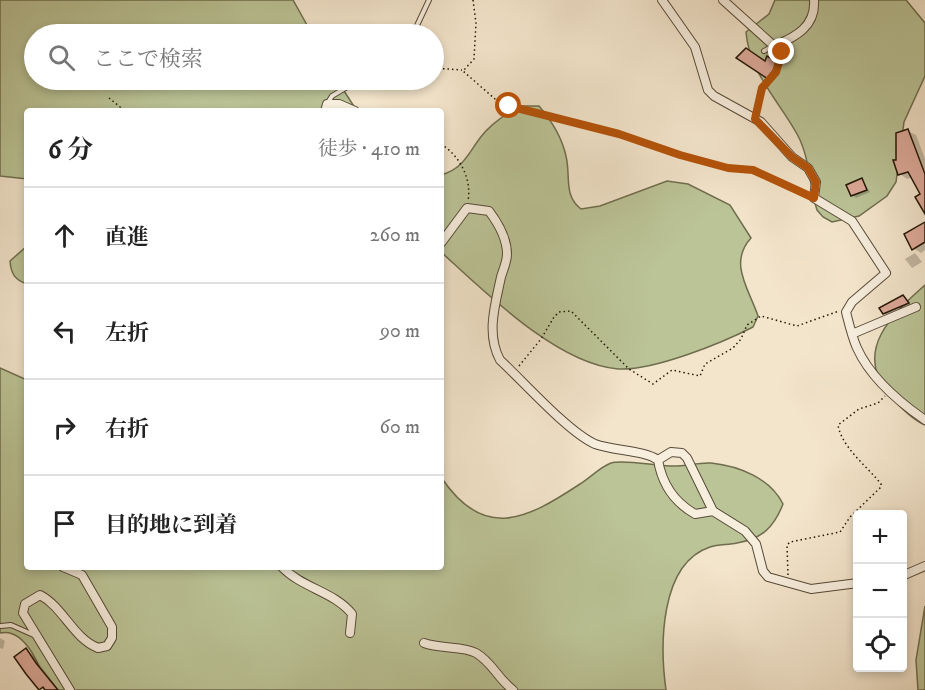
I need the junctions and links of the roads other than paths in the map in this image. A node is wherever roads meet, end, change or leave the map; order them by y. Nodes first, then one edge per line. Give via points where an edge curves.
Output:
1 (429, 0) edge
2 (662, 0) edge
3 (723, 0) edge
4 (814, 0) edge
5 (418, 24) edge
6 (774, 46) junction
7 (764, 51) dead end
8 (342, 90) edge
9 (326, 107) edge
10 (348, 108) edge
11 (444, 239) edge
12 (916, 307) dead end
13 (852, 334) junction
14 (925, 420) edge
15 (658, 460) junction
16 (713, 510) junction
17 (925, 566) edge
18 (70, 570) edge
19 (286, 570) edge
20 (907, 574) edge
21 (853, 584) edge
22 (1, 626) edge
23 (350, 633) dead end
24 (36, 636) junction
25 (424, 643) dead end
26 (70, 690) edge
27 (513, 690) edge

1 - 5 lane
2 - 13 street via 695,47 708,90 755,119 808,168 816,182 814,198 852,221 886,273 846,312
3 - 6 street
4 - 6 street via 814,18 806,28
6 - 7 lane
8 - 9 lane via 332,96
9 - 10 street via 339,104
11 - 15 street via 467,208 489,211 498,223 507,255 494,308 492,336 500,360 593,443
12 - 13 street
13 - 14 street via 869,369
15 - 16 street via 661,475 681,506 695,514
15 - 16 street via 671,452 682,453
16 - 21 street via 756,543 768,577 811,589
17 - 20 street
18 - 24 street via 82,575 112,627 112,638 107,646 91,645 40,595 25,604 23,613
19 - 23 street via 307,587 346,606 352,614
22 - 24 lane via 11,625
24 - 26 street
25 - 27 street via 473,651 490,663

